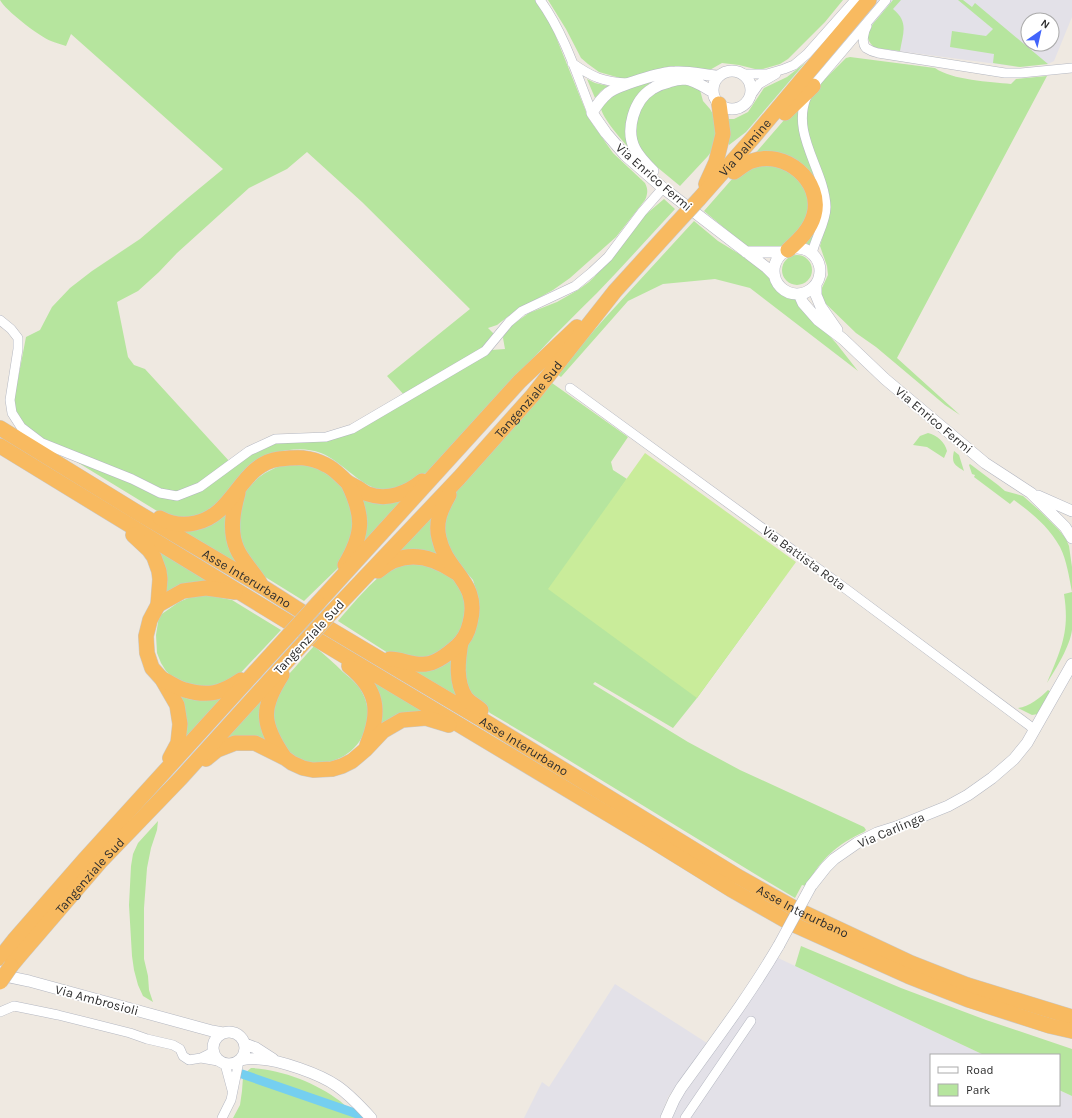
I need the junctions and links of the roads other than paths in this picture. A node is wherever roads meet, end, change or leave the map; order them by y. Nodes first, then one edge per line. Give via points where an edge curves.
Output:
1 (540, 0) edge
2 (854, 0) edge
3 (886, 0) edge
4 (872, 6) edge
5 (572, 63) junction
6 (1072, 68) edge
7 (784, 69) junction
8 (741, 74) junction
9 (718, 76) junction
10 (631, 83) junction
11 (813, 86) junction
12 (716, 98) junction
13 (749, 98) junction
14 (592, 112) junction
15 (734, 172) junction
16 (663, 188) junction
17 (699, 199) junction
18 (786, 251) junction
19 (746, 252) junction
20 (812, 254) junction
21 (774, 275) junction
22 (816, 285) junction
23 (615, 291) junction
24 (799, 294) junction
25 (0, 320) edge
26 (843, 339) junction
27 (570, 388) dead end
28 (0, 428) edge
29 (0, 446) edge
30 (459, 448) junction
31 (459, 478) junction
32 (348, 483) junction
33 (239, 488) junction
34 (1031, 493) junction
35 (97, 496) junction
36 (1072, 511) edge
37 (1072, 538) edge
38 (459, 574) junction
39 (263, 587) junction
40 (242, 593) junction
41 (318, 603) junction
42 (158, 605) junction
43 (332, 613) junction
44 (321, 642) junction
45 (461, 642) junction
46 (298, 649) junction
47 (381, 659) junction
48 (1072, 664) edge
49 (255, 672) junction
50 (162, 679) junction
51 (486, 722) junction
52 (468, 730) junction
53 (1034, 731) junction
54 (365, 750) junction
55 (285, 758) junction
56 (162, 775) junction
57 (180, 779) junction
58 (4, 967) edge
59 (0, 982) edge
60 (0, 1012) edge
61 (1072, 1016) edge
62 (751, 1021) dead end
63 (194, 1026) junction
64 (1072, 1032) edge
65 (223, 1033) junction
66 (245, 1044) junction
67 (217, 1056) junction
68 (240, 1060) junction
69 (279, 1062) junction
70 (232, 1091) junction
71 (369, 1116) edge
72 (222, 1118) edge
73 (666, 1118) edge
74 (685, 1118) edge

1 - 5 street, Via Enrico Fermi via 561,36
2 - 7 street via 800,61
3 - 4 street
4 - 6 street via 865,28 864,45 874,52 1010,74
4 - 11 street
4 - 17 highway, Via Dalmine
5 - 10 street via 599,79
5 - 14 street, Via Enrico Fermi
7 - 8 street via 767,74
7 - 13 street via 759,84
8 - 9 street via 729,71
8 - 13 street via 750,87
9 - 10 street via 673,72 661,73
9 - 12 street via 713,87
10 - 14 street via 607,94
11 - 15 highway via 782,116
11 - 20 street via 806,96 802,122 826,208
12 - 13 street via 724,108 730,109 741,107
12 - 16 street via 701,85 685,79 651,89 642,98 632,117 631,136 635,149 654,172
12 - 17 highway via 723,134 716,162
14 - 16 street, Via Enrico Fermi via 606,133 626,155
15 - 17 highway via 714,192
15 - 18 highway via 751,161 773,158 785,162 807,179 815,200 814,214 809,228
16 - 19 street, Via Enrico Fermi
16 - 25 street via 608,257 592,272 575,286 515,316 485,351 352,429 326,436 275,439 248,451 200,487 177,496 160,493 42,443 21,428 12,413 10,400 18,338
17 - 23 highway, Via Dalmine, bridge
18 - 19 street
18 - 20 street via 801,248
18 - 21 street via 775,262
19 - 21 street, Via Enrico Fermi
20 - 22 street, Via Enrico Fermi via 817,259 820,272
21 - 24 street, Via Enrico Fermi via 776,282 786,292
22 - 24 street via 811,290
22 - 26 street, Via Enrico Fermi via 816,296 821,307
23 - 30 highway, Tangenziale Sud via 519,382
23 - 31 highway, Tangenziale Sud via 533,395
24 - 26 street, Via Enrico Fermi via 803,303 818,320
26 - 34 street, Via Enrico Fermi via 884,379 985,463
27 - 53 street, Via Battista Rota via 848,590
28 - 35 highway, Asse Interurbano
29 - 35 highway, Asse Interurbano
30 - 32 highway via 426,479 407,491 376,496
30 - 41 highway, Tangenziale Sud
31 - 38 highway via 441,509 438,528 441,546
31 - 43 highway, Tangenziale Sud
32 - 33 highway via 326,465 302,457 274,460 264,464
32 - 41 highway via 357,504 360,532 352,554
33 - 35 highway via 217,513 208,519 188,525 173,524
33 - 39 highway via 233,512 237,550
34 - 36 street, Via Enrico Fermi
34 - 37 street, Via Enrico Fermi via 1065,527
35 - 39 highway, Asse Interurbano
35 - 40 highway, Asse Interurbano via 195,565
35 - 42 highway via 154,557 160,579
38 - 43 highway via 424,557 401,558 382,567
38 - 45 highway via 472,598 470,625
39 - 47 highway, Asse Interurbano
40 - 42 highway via 206,588 182,591
40 - 44 highway, Asse Interurbano
41 - 49 highway, Tangenziale Sud, bridge
42 - 50 highway via 150,620 146,636 147,653 152,668
43 - 46 highway, Tangenziale Sud, bridge
44 - 52 highway, Asse Interurbano
44 - 54 highway via 360,675 371,691 375,714
45 - 47 highway via 443,657 426,664
45 - 51 highway via 458,667 462,689 467,699 482,710
46 - 55 highway via 268,702 266,714 274,742
46 - 57 highway, Tangenziale Sud
47 - 51 highway, Asse Interurbano
48 - 53 street, Via Carlinga
49 - 50 highway via 214,693 184,690
49 - 56 highway, Tangenziale Sud
50 - 56 highway via 177,706 180,724 178,743
51 - 61 highway, Asse Interurbano via 730,872 796,909 911,963 967,985
52 - 54 highway via 426,718 402,720 384,731
52 - 64 highway, Asse Interurbano via 790,923 908,976 969,1000
53 - 73 street, Via Carlinga, bridge via 1014,759 968,796 877,833 857,843 826,867 811,886 761,975 681,1088
54 - 55 highway via 352,761 332,770 303,768
55 - 57 highway via 255,744 235,743 217,750
56 - 58 highway, Tangenziale Sud via 15,939
57 - 58 highway, Tangenziale Sud via 100,862 26,948
58 - 59 highway, Tangenziale Sud, bridge
58 - 63 street, Via Ambrosioli via 29,981
60 - 67 street via 14,1006 130,1033 173,1045 189,1060
62 - 74 street
63 - 65 street, Via Ambrosioli
63 - 67 street
65 - 66 street via 236,1033
65 - 67 street via 216,1038
66 - 68 street via 245,1052
66 - 69 street
67 - 68 street via 230,1064
67 - 70 street
68 - 69 street via 258,1058
68 - 70 street
69 - 71 street via 336,1085
70 - 72 street via 231,1100

